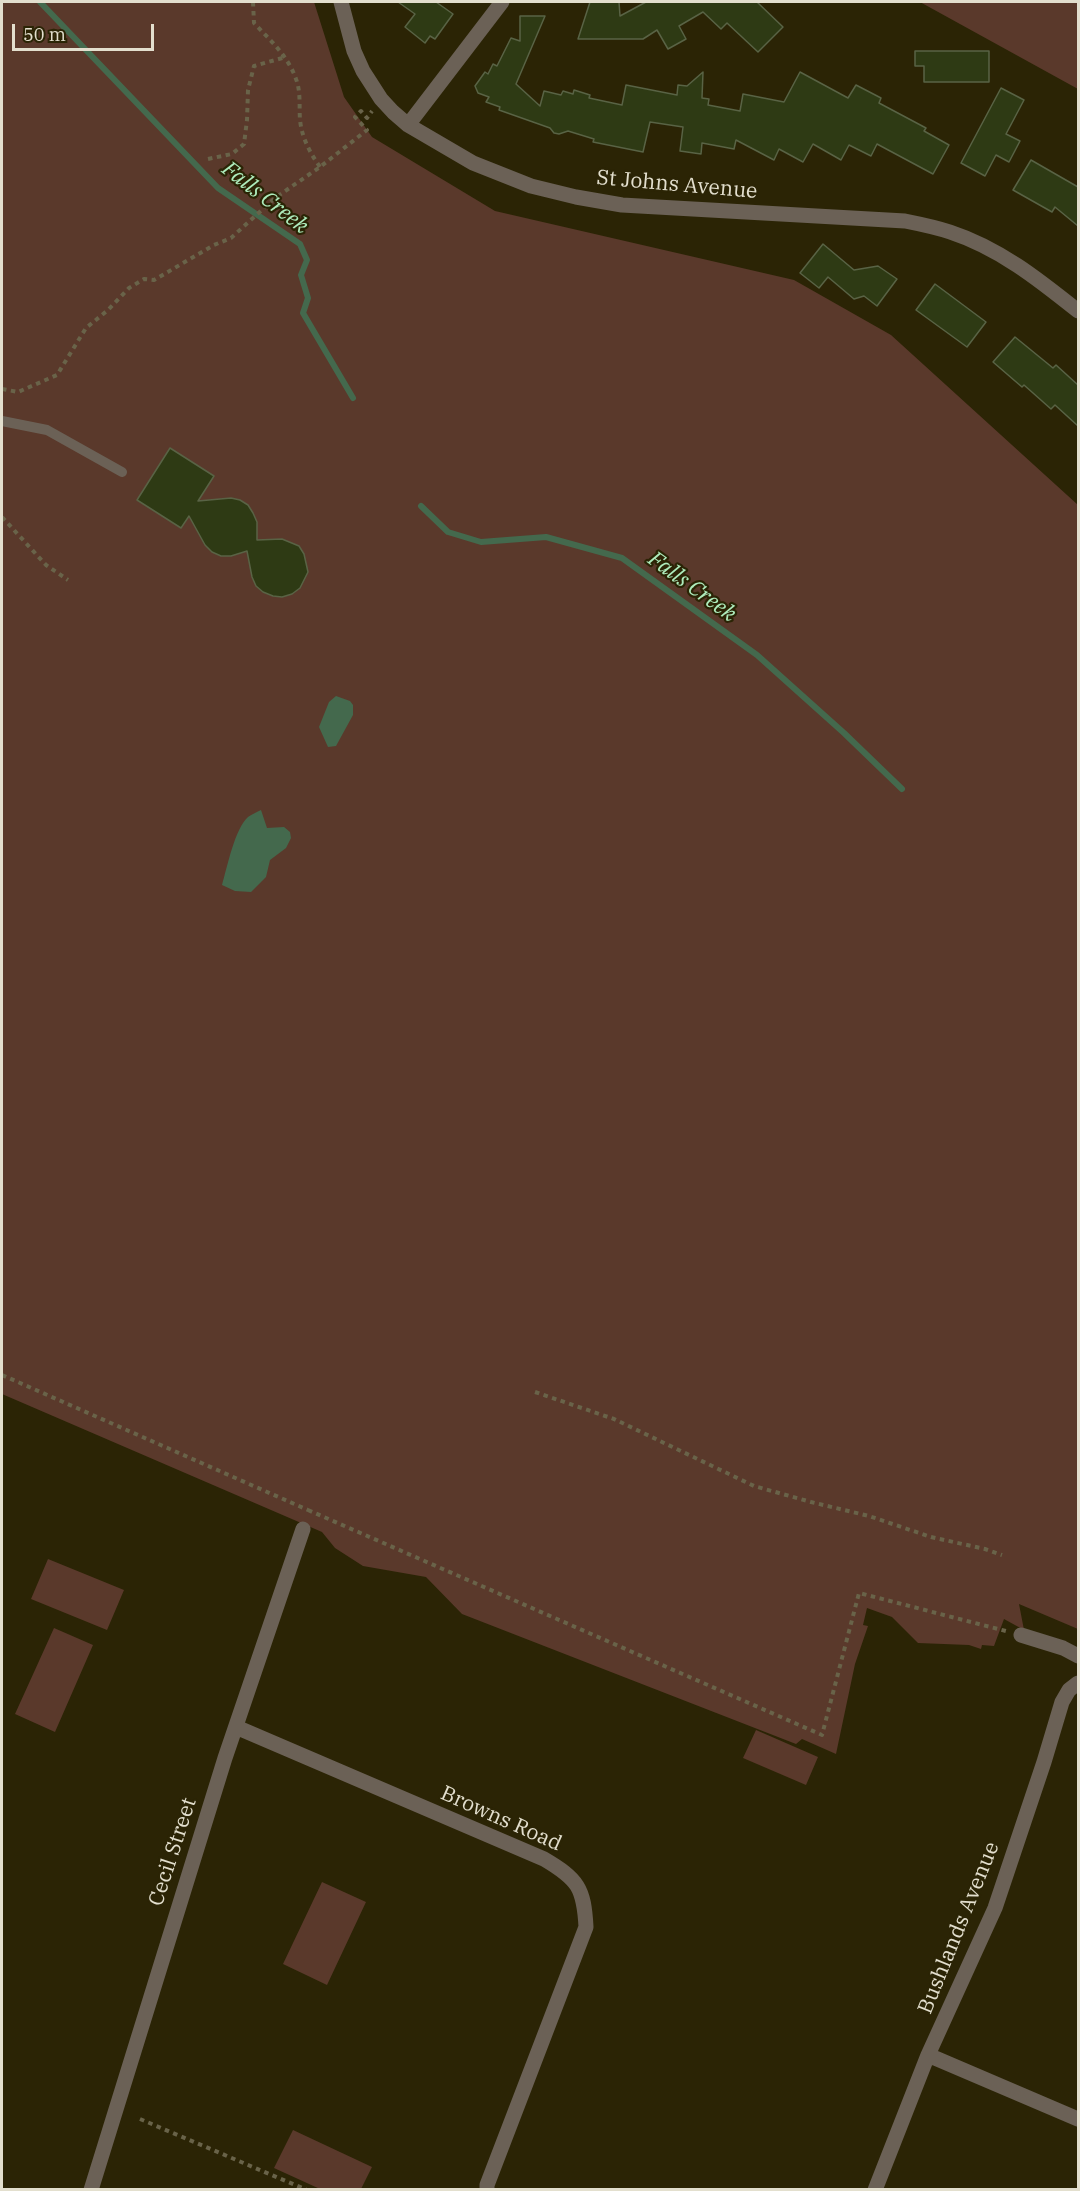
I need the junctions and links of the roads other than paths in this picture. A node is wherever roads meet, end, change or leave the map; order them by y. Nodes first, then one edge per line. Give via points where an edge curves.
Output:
1 (341, 2) edge
2 (502, 2) edge
3 (408, 125) junction
4 (1078, 311) edge
5 (2, 421) edge
6 (122, 472) dead end
7 (303, 1529) road end
8 (1021, 1635) road end
9 (1078, 1656) edge
10 (1078, 1683) edge
11 (236, 1727) junction
12 (928, 2055) junction
13 (1078, 2119) edge
14 (91, 2190) edge
15 (487, 2190) edge
16 (874, 2190) edge

1 - 3 street, St Johns Avenue via 363,71 381,99
2 - 3 street
3 - 4 street, St Johns Avenue via 473,163 531,186 576,197 622,205 905,221 950,231 1023,268
5 - 6 lane via 47,430
7 - 11 street, Cecil Street
8 - 9 street
10 - 12 street, Bushlands Avenue via 1062,1702 994,1908
11 - 14 street, Cecil Street
11 - 15 street, Browns Road via 544,1859 578,1885 585,1904 586,1927
12 - 13 street
12 - 16 street, Bushlands Avenue

